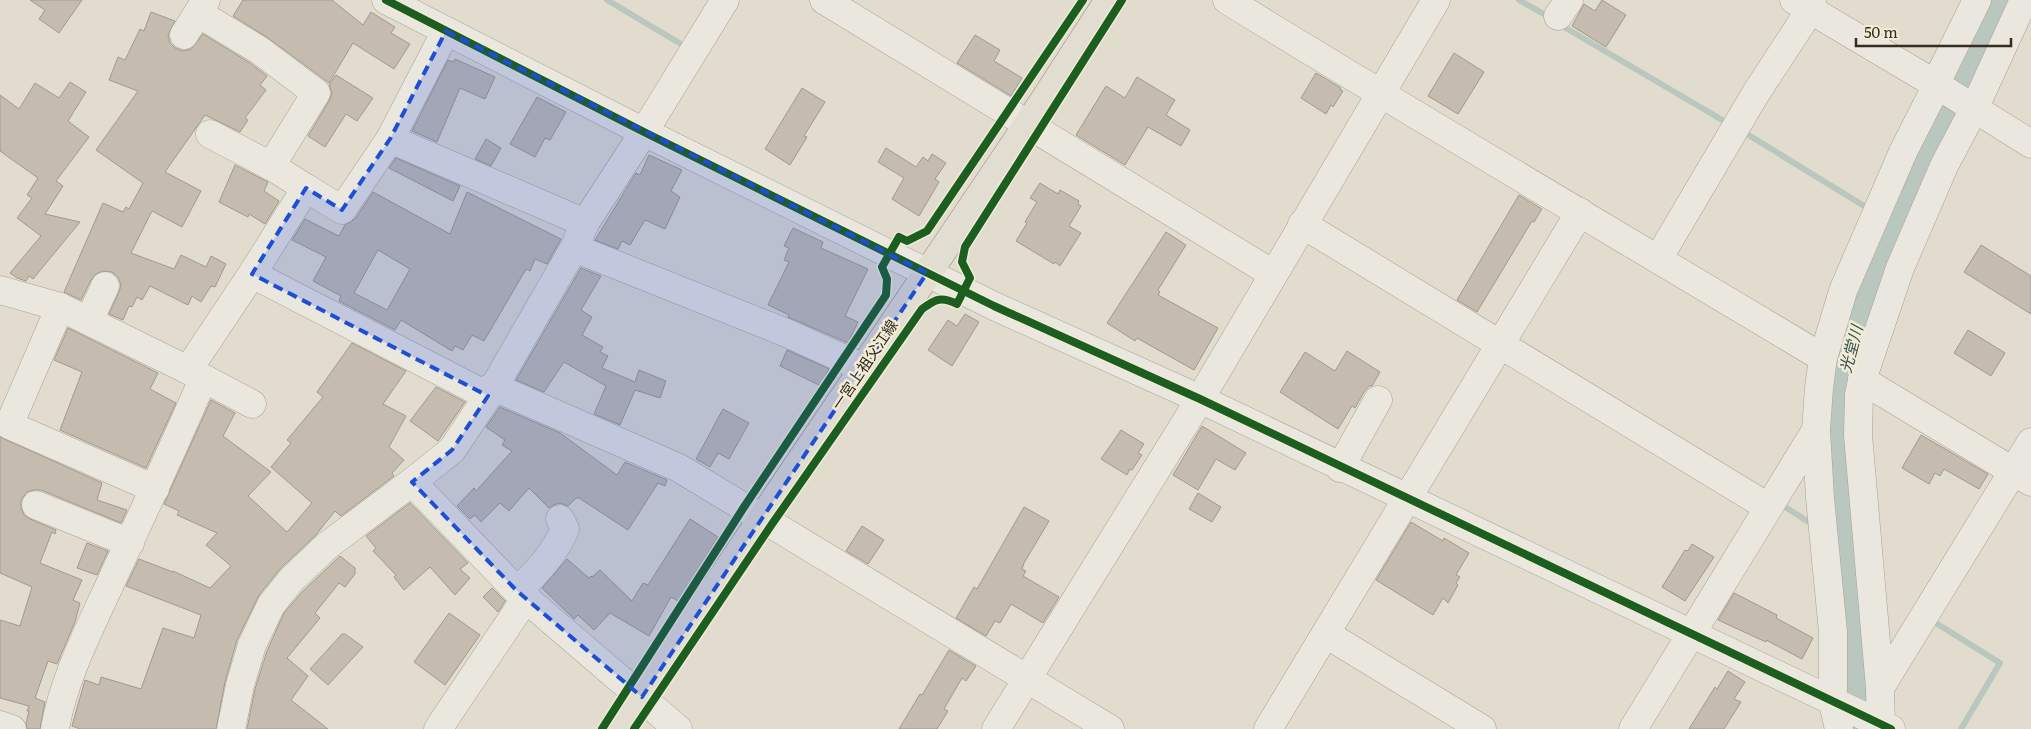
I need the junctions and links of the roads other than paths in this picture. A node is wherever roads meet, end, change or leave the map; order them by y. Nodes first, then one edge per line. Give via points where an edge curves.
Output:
1 (386, 0) edge
2 (725, 0) edge
3 (824, 0) edge
4 (1109, 0) edge
5 (1228, 0) edge
6 (1436, 0) edge
7 (1977, 0) edge
8 (2024, 0) edge
9 (1805, 3) edge
10 (196, 16) edge
11 (446, 31) junction
12 (1939, 87) junction
13 (1379, 94) junction
14 (1972, 108) junction
15 (1027, 124) junction
16 (644, 132) junction
17 (210, 134) dead end
18 (390, 139) junction
19 (2031, 144) edge
20 (271, 166) junction
21 (306, 188) junction
22 (1580, 212) junction
23 (585, 222) junction
24 (1302, 224) junction
25 (574, 248) junction
26 (1658, 259) junction
27 (928, 272) junction
28 (252, 274) junction
29 (1273, 274) junction
30 (105, 286) dead end
31 (0, 290) edge
32 (60, 307) junction
33 (89, 321) junction
34 (1500, 344) junction
35 (1823, 358) junction
36 (864, 368) junction
37 (196, 374) junction
38 (1862, 380) junction
39 (494, 388) junction
40 (1200, 399) junction
41 (1378, 400) dead end
42 (252, 404) dead end
43 (1816, 430) junction
44 (2031, 442) edge
45 (1340, 468) junction
46 (2022, 477) edge
47 (412, 482) junction
48 (155, 489) junction
49 (1407, 497) junction
50 (36, 505) dead end
51 (1768, 507) junction
52 (762, 518) junction
53 (560, 519) dead end
54 (130, 542) junction
55 (521, 594) junction
56 (1692, 633) junction
57 (1326, 634) junction
58 (1026, 680) junction
59 (1880, 688) junction
60 (642, 697) junction
61 (1837, 713) edge
62 (0, 724) edge
63 (1883, 726) edge
64 (12, 729) edge
65 (55, 729) edge
66 (231, 729) edge
67 (438, 729) edge
68 (620, 729) edge
69 (678, 729) edge
70 (996, 729) edge
71 (1110, 729) edge
72 (1268, 729) edge
73 (1482, 729) edge
74 (1633, 729) edge

1 - 11 street
2 - 16 street
3 - 15 street
4 - 15 main road, 一宮上祖父江線
5 - 13 street
6 - 13 street
7 - 12 street via 1939,77
8 - 14 street
9 - 12 street
9 - 26 street via 1803,21 1756,93
10 - 20 street via 259,50 316,93
11 - 16 street
11 - 18 street
12 - 14 street
12 - 35 street via 1903,152 1866,236 1843,291
13 - 22 street
13 - 24 street
14 - 19 street
14 - 38 street via 1900,268
15 - 27 main road, 一宮上祖父江線
15 - 29 street
16 - 23 street
16 - 27 street
17 - 20 street
18 - 21 street via 342,210
18 - 23 street
20 - 21 street
21 - 28 street
22 - 26 street
22 - 34 street
23 - 25 street
24 - 29 street
24 - 34 street
25 - 36 street via 789,334
25 - 39 street
26 - 35 street
27 - 36 main road, 一宮上祖父江線
27 - 40 street via 994,306
28 - 37 street
28 - 39 street via 480,392
29 - 40 street
30 - 33 street
31 - 32 street
32 - 33 street
32 - 48 street via 9,425
33 - 37 street
34 - 49 street
34 - 51 street
35 - 43 street
36 - 52 main road, 一宮上祖父江線
37 - 42 street
37 - 48 street
38 - 46 street
38 - 59 street via 1858,435
39 - 47 street via 452,450
39 - 52 street via 679,468
40 - 45 street
40 - 58 street
41 - 45 street
43 - 51 street
43 - 61 street
44 - 46 street
45 - 49 street
46 - 59 street
47 - 55 street
47 - 66 street via 328,545 291,580 271,605 252,645
48 - 54 street
49 - 56 street
49 - 57 street
50 - 54 street
51 - 56 street
52 - 58 street
52 - 60 main road, 一宮上祖父江線
53 - 55 street via 565,529 561,539
54 - 65 street via 88,631 58,711
55 - 60 street
55 - 67 street
56 - 61 street
56 - 74 street
57 - 72 street
57 - 73 street
58 - 70 street
58 - 71 street
59 - 63 street
60 - 68 main road, 一宮上祖父江線
60 - 69 street
61 - 63 street
62 - 64 street

